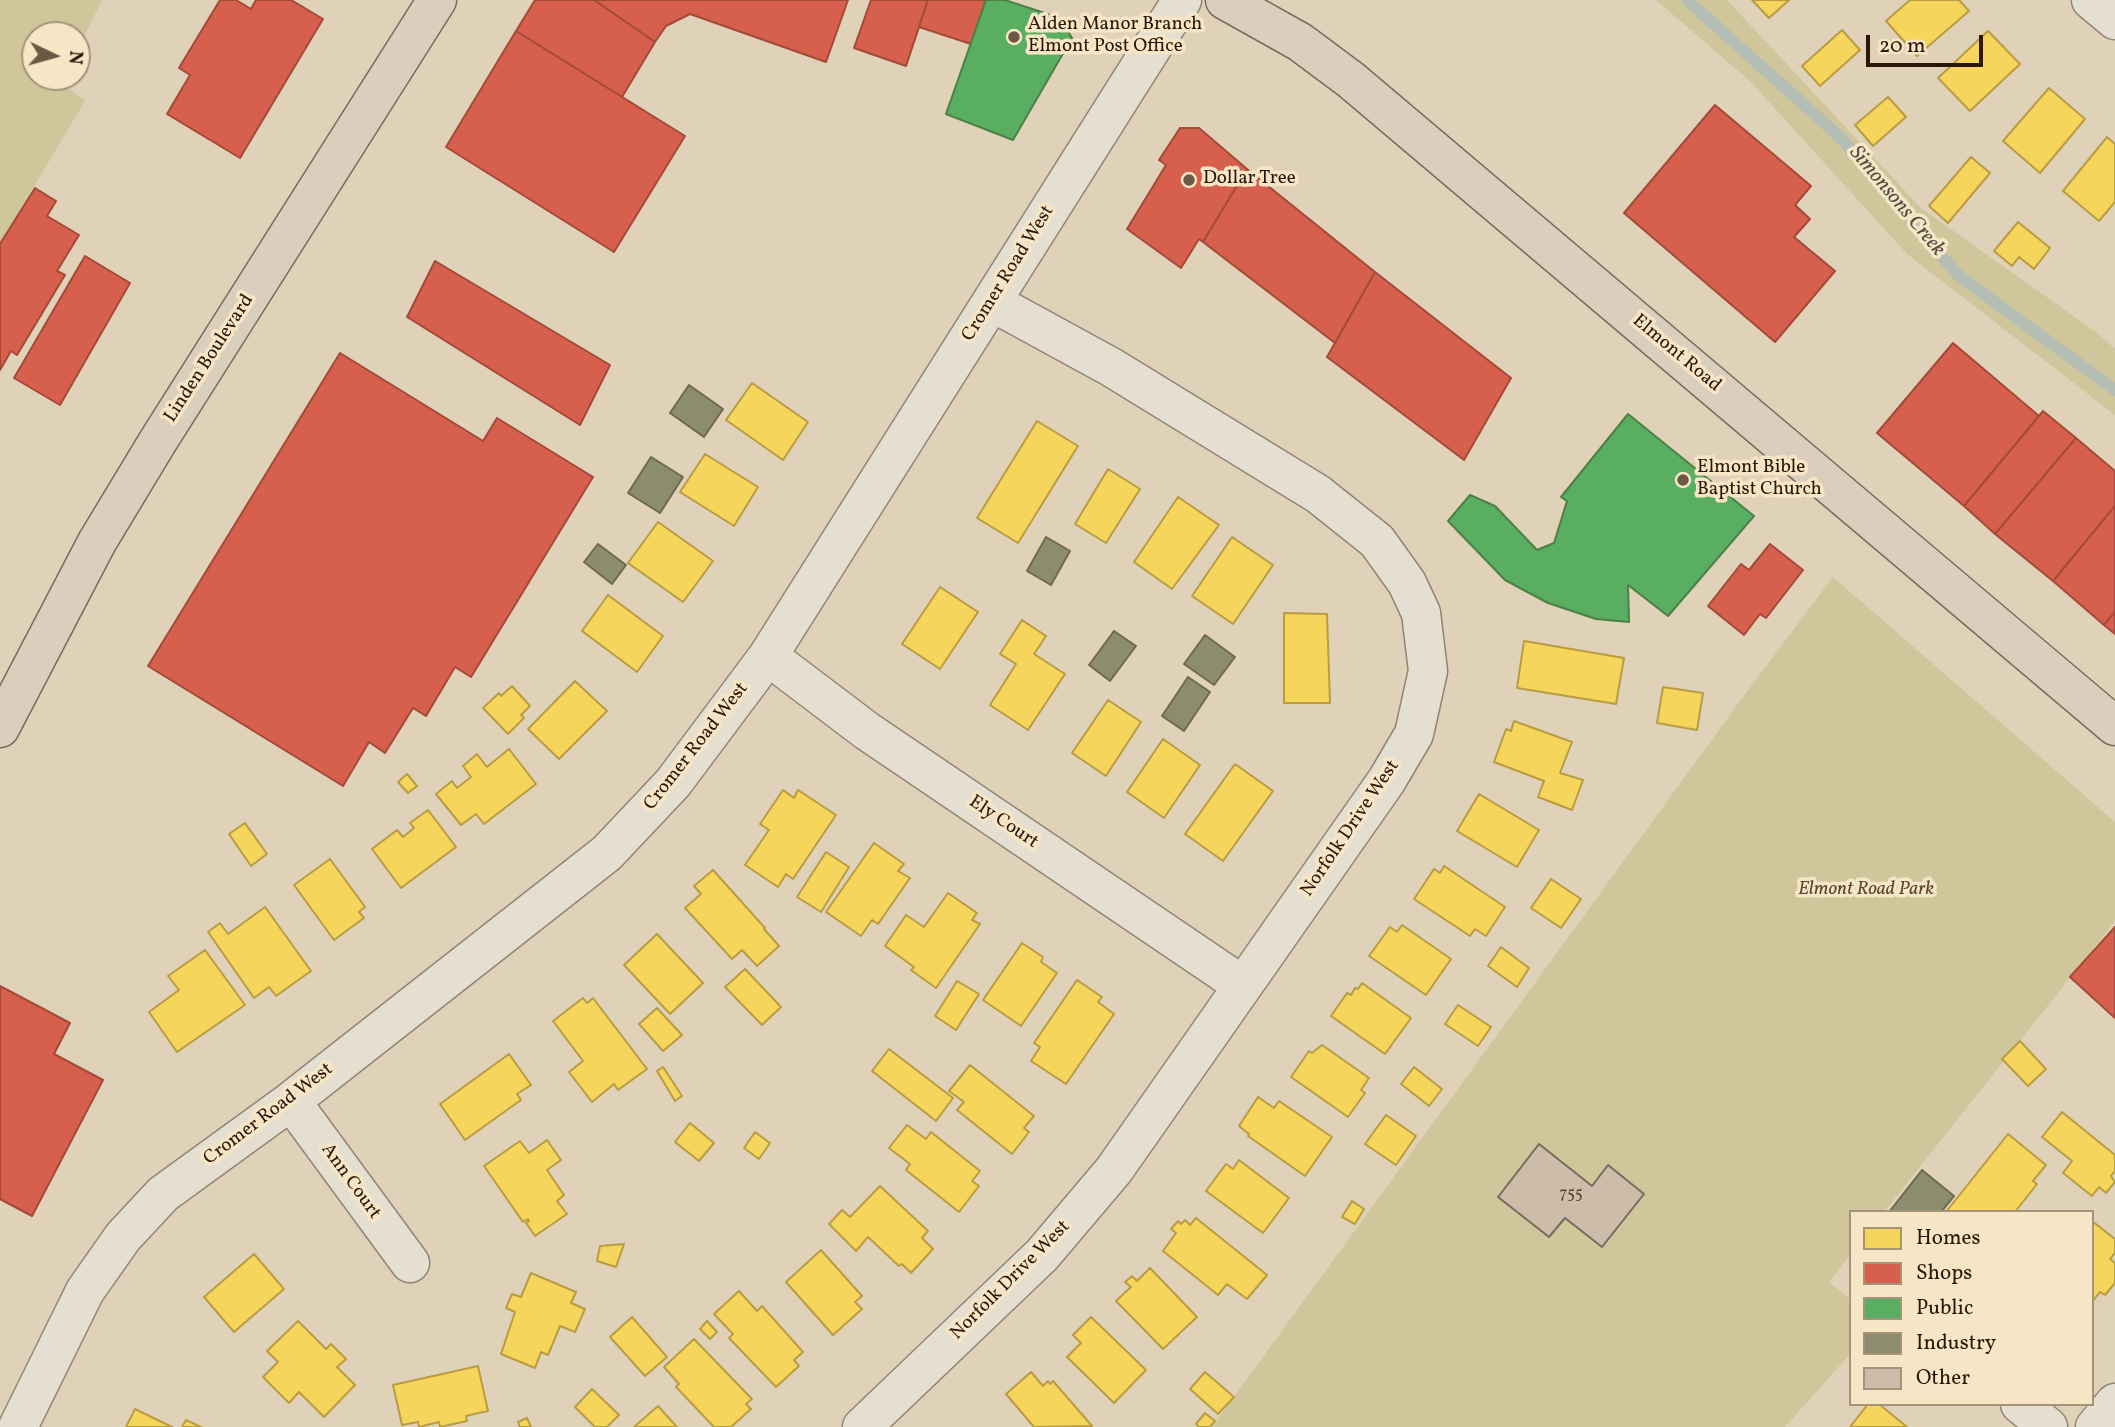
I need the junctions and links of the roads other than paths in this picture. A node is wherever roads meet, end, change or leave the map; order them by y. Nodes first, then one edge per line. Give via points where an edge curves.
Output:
1 (438, 0) edge
2 (1182, 0) edge
3 (1224, 0) edge
4 (2091, 0) edge
5 (2115, 20) edge
6 (992, 302) junction
7 (768, 656) junction
8 (2115, 726) edge
9 (0, 728) edge
10 (1242, 985) junction
11 (291, 1101) junction
12 (410, 1263) dead end
13 (2115, 1403) edge
14 (2022, 1406) edge
15 (19, 1427) edge
16 (862, 1427) edge
17 (2048, 1427) edge
18 (2095, 1427) edge

1 - 9 main road, Linden Boulevard via 97,542
2 - 6 street, Cromer Road West
3 - 8 main road, Elmont Road via 1300,42 1351,80
4 - 5 street
6 - 7 street, Cromer Road West
6 - 10 street, Norfolk Drive West via 1111,367 1318,494 1377,541 1407,583 1421,613 1429,671 1414,734 1387,780
7 - 10 street, Ely Court via 867,731
7 - 11 street, Cromer Road West via 673,783 607,853
10 - 16 street, Norfolk Drive West via 1114,1170 1042,1255
11 - 12 street, Ann Court
11 - 15 street, Cromer Road West via 163,1194 123,1237 85,1291
13 - 18 street
14 - 17 street

